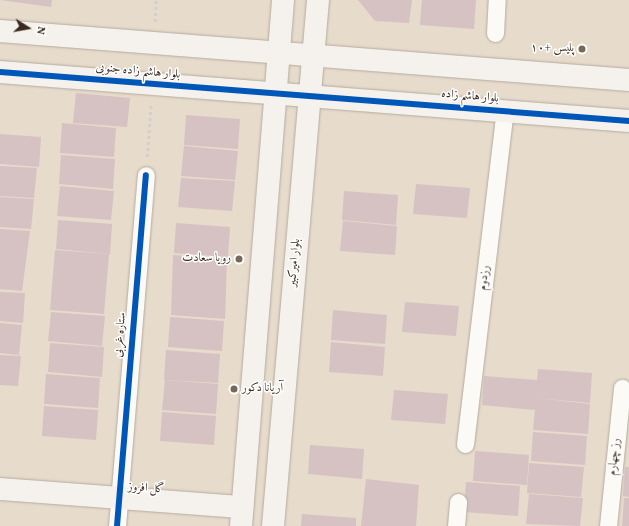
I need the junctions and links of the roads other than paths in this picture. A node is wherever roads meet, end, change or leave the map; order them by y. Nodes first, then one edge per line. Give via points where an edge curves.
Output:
1 (283, 0) edge
2 (318, 0) edge
3 (497, 0) edge
4 (0, 31) edge
5 (495, 33) dead end
6 (278, 52) junction
7 (312, 54) junction
8 (0, 72) edge
9 (629, 80) edge
10 (275, 94) junction
11 (308, 95) junction
12 (505, 111) junction
13 (629, 121) edge
14 (146, 175) road end
15 (622, 388) dead end
16 (465, 444) dead end
17 (0, 489) edge
18 (119, 498) junction
19 (458, 502) dead end
20 (241, 517) edge
21 (117, 526) edge
22 (273, 526) edge
23 (456, 526) edge
24 (608, 526) edge

1 - 6 street
2 - 7 street, بلوار امیرکبیر
3 - 5 street
4 - 6 street
6 - 7 street
6 - 10 street
7 - 9 street
7 - 11 street, بلوار امیرکبیر
8 - 10 street, بلوار هاشم زاده جنوبی
10 - 11 street, بلوار هاشم زاده جنوبی
10 - 20 street
11 - 12 street, بلوار هاشم زاده
11 - 22 street, بلوار امیرکبیر
12 - 13 street, بلوار هاشم زاده
12 - 16 street, رزدوم
14 - 18 street, ستاره غربی
15 - 24 street, رز چهارم
17 - 18 street, گل افروز
18 - 20 street, گل افروز
18 - 21 street, ستاره غربی
19 - 23 street

